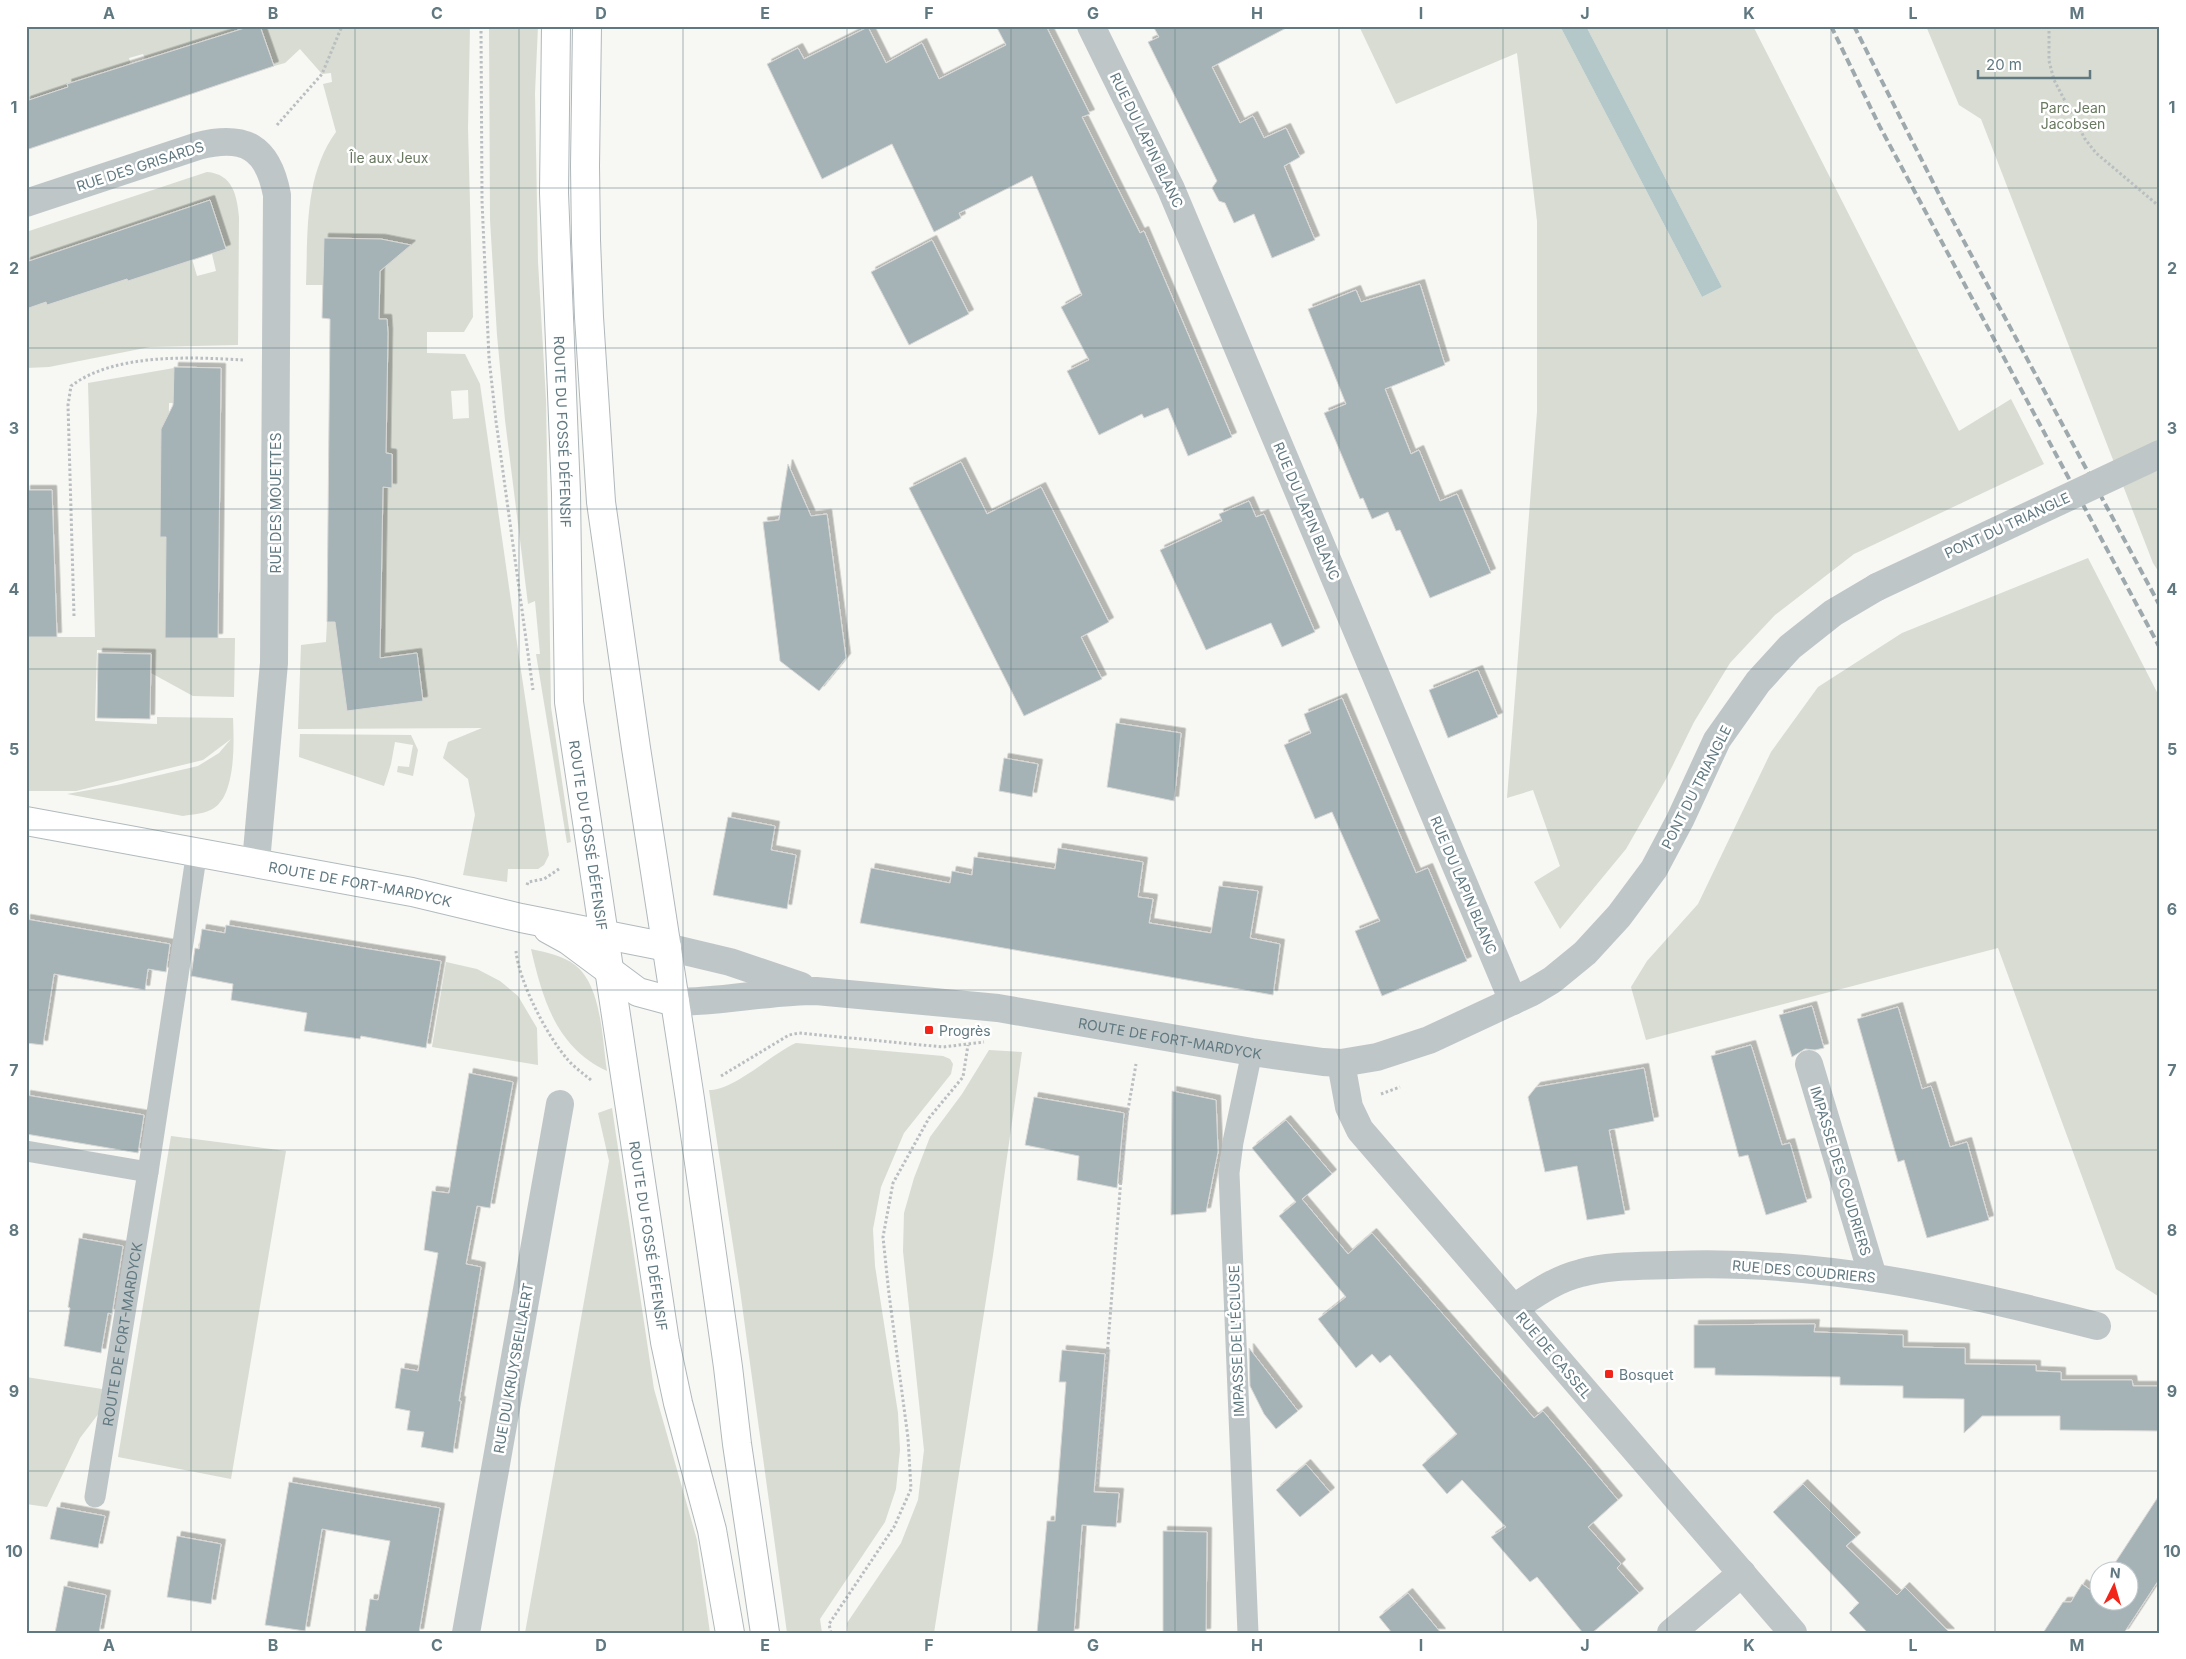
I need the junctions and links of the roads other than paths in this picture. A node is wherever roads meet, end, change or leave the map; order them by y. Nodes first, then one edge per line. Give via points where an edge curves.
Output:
1 (556, 26) edge
2 (587, 26) edge
3 (1091, 26) edge
4 (255, 150) joint
5 (26, 203) edge
6 (2160, 454) edge
7 (26, 821) edge
8 (197, 851) junction
9 (256, 862) junction
10 (519, 931) junction
11 (603, 933) junction
12 (667, 947) junction
13 (609, 971) junction
14 (816, 991) junction
15 (1513, 1001) junction
16 (675, 1002) junction
17 (1252, 1052) junction
18 (1341, 1063) junction
19 (1809, 1064) dead end
20 (560, 1104) dead end
21 (26, 1151) edge
22 (148, 1172) junction
23 (1873, 1277) junction
24 (1514, 1308) junction
25 (2098, 1326) dead end
26 (95, 1497) dead end
27 (1742, 1573) junction
28 (466, 1633) edge
29 (730, 1633) edge
30 (765, 1633) edge
31 (1248, 1633) edge
32 (1672, 1633) edge
33 (1793, 1633) edge

1 - 11 main road, ROUTE DU FOSSÉ DÉFENSIF via 554,193 566,493 567,680
2 - 12 main road via 586,250 600,484 618,628
3 - 15 street, RUE DU LAPIN BLANC via 1172,189
4 - 5 street, RUE DES GRISARDS via 236,142 212,142
4 - 9 street, RUE DES MOUETTES via 269,165 277,196 274,663
6 - 15 street, PONT DU TRIANGLE, bridge via 1877,587 1833,613 1790,647 1758,682 1717,740 1680,820 1638,892 1604,934 1570,966 1552,980
7 - 8 main road, ROUTE DE FORT-MARDYCK
8 - 9 main road, ROUTE DE FORT-MARDYCK
8 - 22 lane, ROUTE DE FORT-MARDYCK
9 - 10 main road, ROUTE DE FORT-MARDYCK via 412,892
10 - 11 main road, ROUTE DE FORT-MARDYCK
10 - 13 main road, ROUTE DE FORT-MARDYCK via 568,940
11 - 12 main road, ROUTE DE FORT-MARDYCK
11 - 13 main road, ROUTE DU FOSSÉ DÉFENSIF
12 - 14 street, ROUTE DE FORT-MARDYCK via 730,962
12 - 16 main road
13 - 16 main road, ROUTE DE FORT-MARDYCK via 638,992
13 - 29 main road, ROUTE DU FOSSÉ DÉFENSIF via 665,1342 712,1530
14 - 16 street, ROUTE DE FORT-MARDYCK
14 - 17 street, ROUTE DE FORT-MARDYCK via 998,1008
15 - 18 street, ROUTE DE FORT-MARDYCK via 1414,1046
16 - 30 main road
17 - 18 street, ROUTE DE FORT-MARDYCK
17 - 31 lane, IMPASSE DE L'ÉCLUSE via 1229,1173
18 - 24 street, RUE DE CASSEL via 1349,1108 1360,1130
19 - 23 street, IMPASSE DES COUDRIERS
20 - 28 street, RUE DU KRUYSBELLAERT
21 - 22 lane
22 - 26 lane, ROUTE DE FORT-MARDYCK
23 - 24 street, RUE DES COUDRIERS via 1726,1264 1597,1270 1565,1278
23 - 25 street, RUE DES COUDRIERS via 1984,1297
24 - 27 street, RUE DE CASSEL
27 - 32 street
27 - 33 street, RUE DE CASSEL

